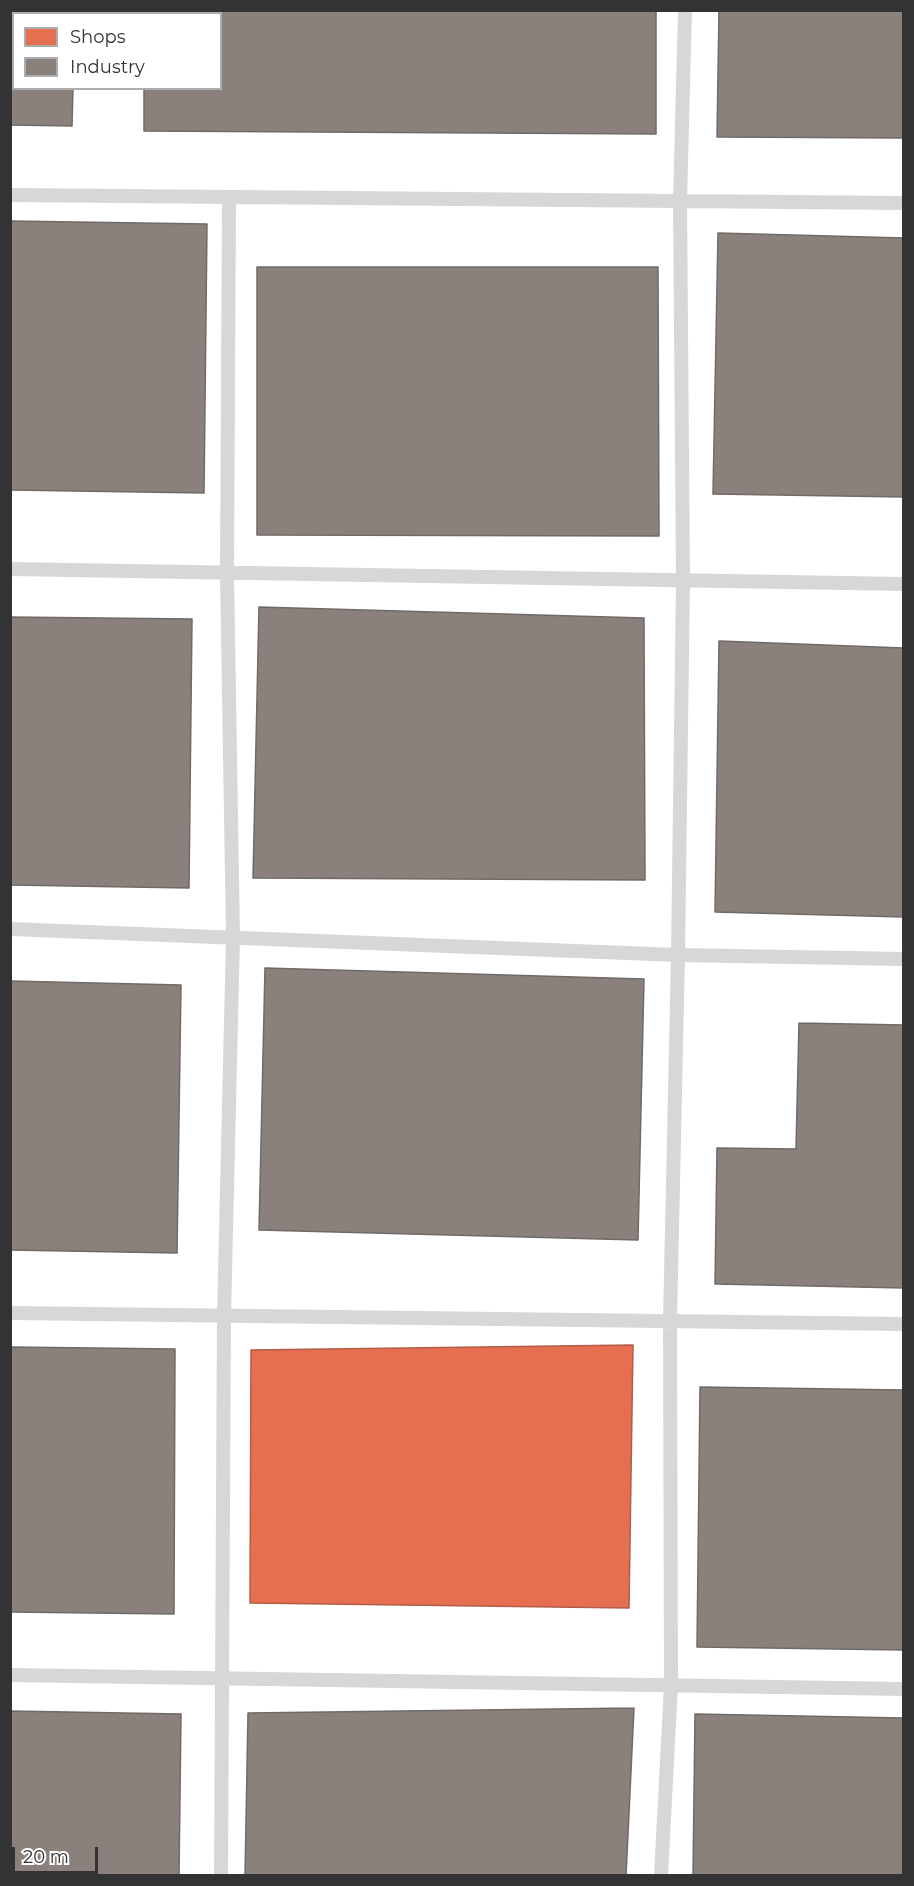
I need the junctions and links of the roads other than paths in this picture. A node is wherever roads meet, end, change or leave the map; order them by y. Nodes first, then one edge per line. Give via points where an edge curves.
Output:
1 (685, 10) edge
2 (10, 195) edge
3 (229, 197) junction
4 (680, 201) junction
5 (903, 203) edge
6 (10, 569) edge
7 (227, 573) junction
8 (683, 581) junction
9 (903, 584) edge
10 (10, 929) edge
11 (233, 937) junction
12 (678, 955) junction
13 (903, 959) edge
14 (10, 1313) edge
15 (224, 1316) junction
16 (670, 1321) junction
17 (903, 1324) edge
18 (10, 1675) edge
19 (223, 1678) junction
20 (671, 1685) junction
21 (903, 1689) edge
22 (221, 1875) edge
23 (661, 1875) edge

1 - 4 lane
2 - 3 lane
3 - 4 lane
3 - 7 lane
4 - 5 lane
4 - 8 lane
6 - 7 lane
7 - 8 lane
7 - 11 lane
8 - 9 lane
8 - 12 lane
10 - 11 lane
11 - 12 lane
11 - 15 lane
12 - 13 lane
12 - 16 lane
14 - 15 lane
15 - 16 lane
15 - 19 lane
16 - 17 lane
16 - 20 lane
18 - 19 lane
19 - 20 lane
19 - 22 lane
20 - 21 lane
20 - 23 lane

